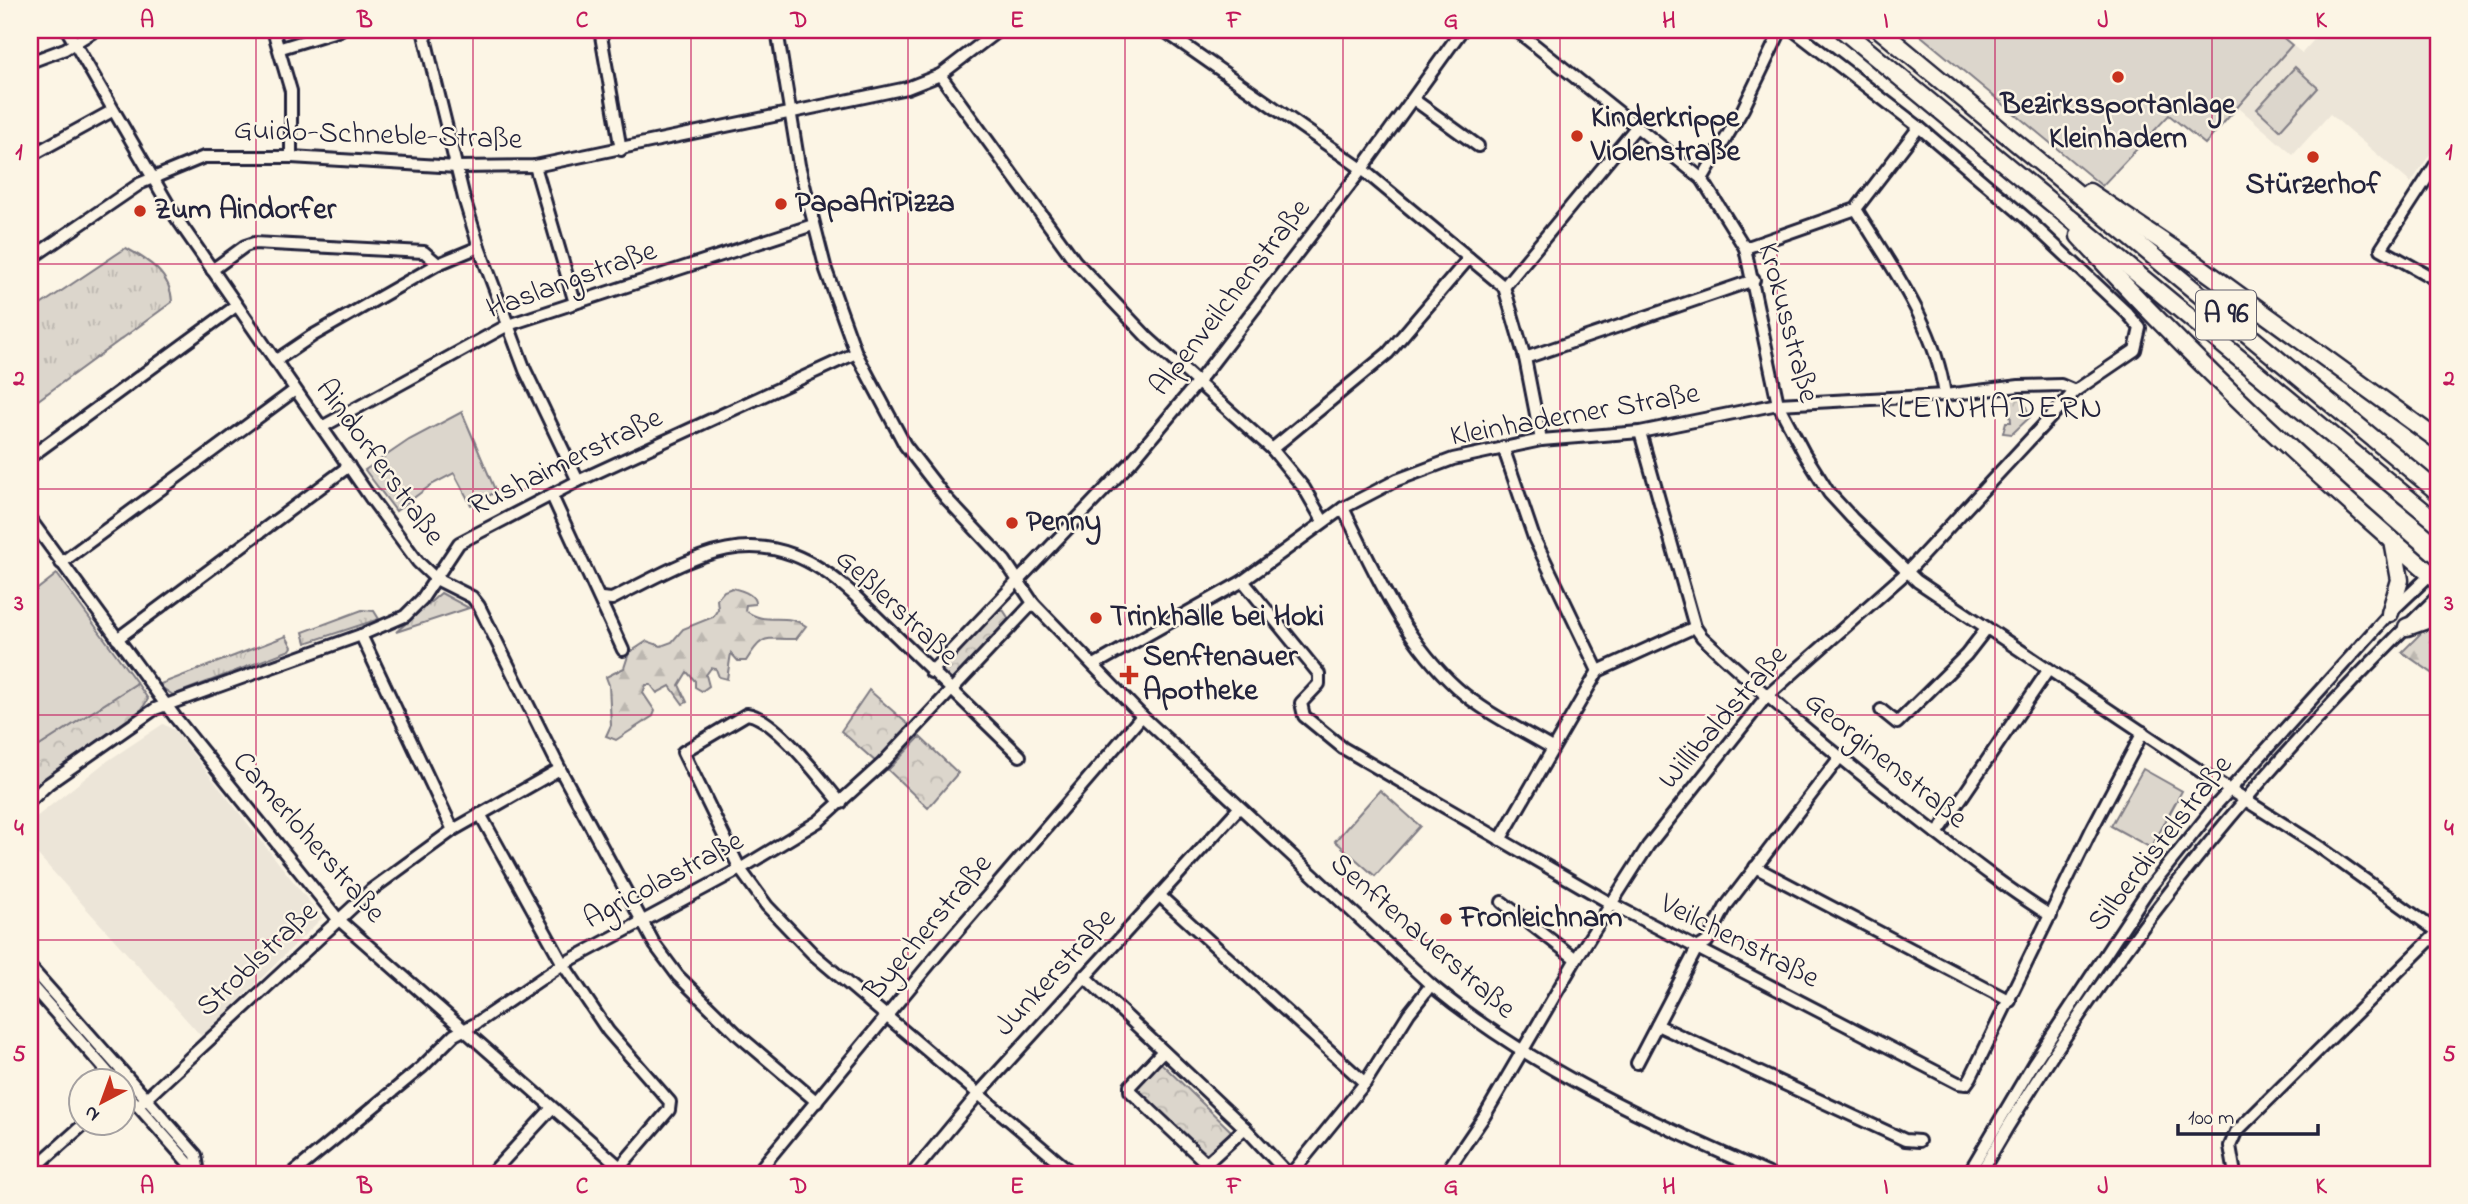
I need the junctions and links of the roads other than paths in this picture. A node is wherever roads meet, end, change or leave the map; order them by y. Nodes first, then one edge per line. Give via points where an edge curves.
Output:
1 (67, 30) edge
2 (96, 30) edge
3 (273, 30) edge
4 (341, 30) edge
5 (423, 30) edge
6 (600, 30) edge
7 (777, 30) edge
8 (999, 30) edge
9 (1163, 30) edge
10 (1462, 30) edge
11 (1516, 30) edge
12 (1781, 30) edge
13 (1793, 30) edge
14 (1843, 30) edge
15 (1880, 30) edge
16 (74, 43) junction
17 (281, 48) junction
18 (30, 62) edge
19 (940, 75) junction
20 (1413, 99) junction
21 (112, 111) junction
22 (790, 114) junction
23 (1637, 126) junction
24 (1919, 127) junction
25 (2012, 140) junction
26 (1478, 146) dead end
27 (621, 150) junction
28 (30, 156) edge
29 (291, 157) junction
30 (2438, 160) edge
31 (535, 166) junction
32 (457, 167) junction
33 (1362, 169) junction
34 (150, 178) junction
35 (1702, 179) junction
36 (2039, 193) junction
37 (1856, 209) junction
38 (813, 225) junction
39 (479, 247) junction
40 (1745, 248) junction
41 (1469, 258) junction
42 (30, 259) edge
43 (438, 264) junction
44 (212, 270) junction
45 (1754, 280) junction
46 (2438, 281) edge
47 (1504, 286) junction
48 (575, 303) junction
49 (236, 306) junction
50 (508, 325) junction
51 (856, 353) junction
52 (1525, 358) junction
53 (275, 362) junction
54 (1198, 382) junction
55 (295, 390) junction
56 (2075, 391) junction
57 (1945, 395) junction
58 (1778, 404) junction
59 (322, 427) junction
60 (1640, 432) junction
61 (1541, 440) junction
62 (2438, 440) edge
63 (1503, 447) junction
64 (1272, 449) junction
65 (30, 457) edge
66 (349, 466) junction
67 (578, 481) junction
68 (2438, 492) edge
69 (552, 496) junction
70 (1343, 508) junction
71 (30, 519) edge
72 (1323, 522) junction
73 (2438, 523) edge
74 (2393, 541) junction
75 (61, 563) junction
76 (1907, 572) junction
77 (2435, 577) edge
78 (436, 579) junction
79 (1019, 579) junction
80 (1243, 581) junction
81 (2438, 596) edge
82 (601, 598) junction
83 (1033, 603) junction
84 (2390, 613) junction
85 (2438, 616) edge
86 (2407, 626) junction
87 (1695, 627) junction
88 (1987, 628) junction
89 (361, 635) junction
90 (117, 639) junction
91 (623, 650) dead end
92 (1094, 665) junction
93 (2049, 668) junction
94 (1598, 671) junction
95 (931, 672) junction
96 (951, 692) junction
97 (1766, 697) junction
98 (169, 705) junction
99 (1881, 710) dead end
100 (1142, 716) junction
101 (2143, 732) junction
102 (1552, 748) junction
103 (1020, 756) dead end
104 (1840, 757) junction
105 (560, 769) junction
106 (2230, 791) junction
107 (2244, 800) junction
108 (30, 801) edge
109 (841, 803) junction
110 (1239, 808) junction
111 (480, 814) junction
112 (453, 830) junction
113 (1937, 834) junction
114 (1500, 840) junction
115 (1755, 867) junction
116 (740, 869) junction
117 (1160, 896) junction
118 (1502, 902) dead end
119 (1610, 903) junction
120 (2051, 916) junction
121 (338, 919) junction
122 (640, 920) junction
123 (2438, 932) edge
124 (1697, 948) junction
125 (1576, 959) junction
126 (563, 964) junction
127 (30, 967) edge
128 (1084, 976) junction
129 (30, 985) edge
130 (1431, 985) junction
131 (2010, 1001) junction
132 (886, 1017) junction
133 (1657, 1025) junction
134 (463, 1031) junction
135 (1163, 1051) junction
136 (1521, 1052) junction
137 (1637, 1063) dead end
138 (104, 1068) edge
139 (111, 1068) edge
140 (1365, 1083) junction
141 (980, 1092) junction
142 (136, 1096) edge
143 (142, 1102) junction
144 (817, 1102) junction
145 (552, 1108) junction
146 (1245, 1128) junction
147 (68, 1138) edge
148 (1919, 1141) dead end
149 (624, 1170) edge
150 (30, 1172) edge
151 (198, 1174) edge
152 (292, 1174) edge
153 (491, 1174) edge
154 (756, 1174) edge
155 (912, 1174) edge
156 (1073, 1174) edge
157 (1290, 1174) edge
158 (1445, 1174) edge
159 (1769, 1174) edge
160 (1968, 1174) edge
161 (1980, 1174) edge
162 (2235, 1174) edge

1 - 16 street, Aindorferstraße
2 - 16 street
3 - 17 street
4 - 17 street
5 - 32 street
6 - 27 street
7 - 22 street
8 - 19 street, Guido-Schneble-Straße
9 - 33 street
10 - 20 street, Alpenveilchenstraße
11 - 23 street, Krokusstraße
12 - 35 street
13 - 24 street
14 - 36 highway, A 96
15 - 25 highway, A 96
16 - 18 street
16 - 21 street, Aindorferstraße
17 - 29 street via 291,91
19 - 22 street, Guido-Schneble-Straße via 907,88
19 - 54 street via 1075,261 1148,338
20 - 26 street
20 - 33 street, Alpenveilchenstraße
21 - 28 street
21 - 34 street, Aindorferstraße
22 - 27 street, Guido-Schneble-Straße
22 - 38 street
23 - 35 street, Krokusstraße
23 - 47 street
24 - 37 street
24 - 56 street, Willibaldstraße via 2027,219 2140,328 2135,350
25 - 62 highway via 2196,264
25 - 68 highway, A 96
27 - 31 street, Guido-Schneble-Straße
29 - 32 street, Guido-Schneble-Straße
29 - 34 street, Guido-Schneble-Straße via 204,157
30 - 46 street via 2381,249
31 - 32 street, Guido-Schneble-Straße
31 - 48 street
32 - 39 street
33 - 41 street
33 - 54 street, Alpenveilchenstraße
34 - 42 street, Guido-Schneble-Straße
34 - 44 street, Aindorferstraße
35 - 40 street, Krokusstraße
36 - 73 highway, A 96
36 - 74 highway via 2138,302
37 - 40 street
37 - 57 street via 1924,321 1941,363
38 - 48 street, Haslangstraße
38 - 51 street
39 - 43 street
39 - 50 street
40 - 45 street, Krokusstraße
41 - 47 street
41 - 64 street via 1388,353
43 - 44 street via 424,252 254,243
43 - 53 street
44 - 49 street, Aindorferstraße
45 - 52 street
45 - 58 street, Krokusstraße
47 - 52 street
48 - 50 street, Haslangstraße
49 - 53 street, Aindorferstraße
49 - 65 street
50 - 59 street, Haslangstraße
50 - 67 street
51 - 67 street, Rushaimerstraße
51 - 79 street via 905,445
52 - 61 street
53 - 55 street, Aindorferstraße
54 - 64 street
54 - 79 street, Alpenveilchenstraße via 1132,461
55 - 59 street, Aindorferstraße
55 - 75 street
56 - 57 street, Kleinhaderner Straße via 2061,384
56 - 76 street, Willibaldstraße
57 - 58 street, Kleinhaderner Straße
58 - 60 street, Kleinhaderner Straße
58 - 76 street, Krokusstraße via 1829,493
59 - 66 street, Aindorferstraße
60 - 61 street, Kleinhaderner Straße
60 - 87 street, Georginenstraße
61 - 63 street, Kleinhaderner Straße
63 - 70 street, Kleinhaderner Straße via 1397,480
63 - 94 street via 1548,571
64 - 72 street via 1304,488
66 - 78 street, Aindorferstraße via 418,562
66 - 90 street
67 - 69 street, Rushaimerstraße
69 - 78 street, Rushaimerstraße via 459,543
69 - 82 street
70 - 72 street, Kleinhaderner Straße
70 - 102 street via 1401,623 1424,654 1478,704
71 - 75 street, Camerloherstraße
72 - 80 street, Kleinhaderner Straße
74 - 77 highway
74 - 84 highway via 2400,580
75 - 90 street, Camerloherstraße
76 - 88 street, Krokusstraße
76 - 97 street, Willibaldstraße
77 - 84 street, Silberdistelstraße
78 - 89 street, Rushaimerstraße via 405,616
78 - 105 street, Aindorferstraße via 472,597 479,606
79 - 83 street, Senftenauerstraße
79 - 95 street
80 - 92 street, Kleinhaderner Straße
80 - 114 street, Veilchenstraße via 1319,674 1319,684 1301,703 1304,716 1343,748
81 - 86 street, Silberdistelstraße
82 - 91 street
82 - 95 street, Geßlerstraße via 612,599 694,557 720,550 751,547 779,551 830,573
83 - 92 street, Senftenauerstraße
83 - 96 street, Agricolastraße
84 - 106 street, Silberdistelstraße
85 - 86 highway
86 - 107 street, Silberdistelstraße
87 - 94 street
87 - 97 street, Georginenstraße
88 - 93 street, Krokusstraße
88 - 99 street via 1897,723
89 - 98 street, Rushaimerstraße
89 - 112 street
90 - 98 street, Camerloherstraße
92 - 100 street, Senftenauerstraße
93 - 101 street, Krokusstraße
93 - 113 street
94 - 102 street
95 - 96 street, Geßlerstraße
96 - 103 street, Geßlerstraße
96 - 109 street, Agricolastraße
97 - 104 street, Georginenstraße
97 - 119 street, Willibaldstraße via 1686,795
98 - 108 street, Rushaimerstraße via 155,709
98 - 121 street, Camerloherstraße via 174,717
100 - 110 street, Senftenauerstraße
100 - 132 street, Byecherstraße
101 - 106 street, Krokusstraße
101 - 120 street, Veilchenstraße
102 - 114 street
104 - 113 street, Georginenstraße
104 - 115 street
105 - 111 street, Stroblstraße
105 - 122 street, Aindorferstraße
106 - 107 street, Krokusstraße
106 - 160 street, Silberdistelstraße via 2148,890
107 - 123 street, Krokusstraße via 2334,857
107 - 161 street, Silberdistelstraße via 2199,852 2082,1012
109 - 116 street, Agricolastraße via 797,837
109 - 116 street via 757,715 747,713 683,752
110 - 117 street, Junkerstraße
110 - 130 street, Senftenauerstraße
111 - 112 street, Stroblstraße
111 - 126 street
112 - 121 street, Stroblstraße
113 - 120 street, Georginenstraße
114 - 119 street, Veilchenstraße
115 - 124 street via 1707,942
115 - 131 street
116 - 122 street, Agricolastraße
116 - 132 street via 767,906 813,954
117 - 128 street, Junkerstraße
117 - 140 street
118 - 125 street
119 - 124 street, Veilchenstraße
119 - 125 street, Willibaldstraße
120 - 131 street, Veilchenstraße
121 - 134 street, Camerloherstraße
121 - 143 street, Stroblstraße
122 - 126 street, Agricolastraße
122 - 144 street, Aindorferstraße via 678,976
123 - 162 street via 2236,1132 2230,1146
124 - 131 street, Veilchenstraße via 1958,1083 1966,1084 1971,1077
124 - 133 street
125 - 136 street, Willibaldstraße
126 - 134 street, Agricolastraße
126 - 149 street via 608,1031 670,1102 669,1110
127 - 139 street
128 - 135 street
128 - 141 street, Junkerstraße
129 - 138 street
130 - 136 street, Senftenauerstraße
130 - 140 street
132 - 141 street
132 - 144 street, Byecherstraße
133 - 137 street
133 - 148 street via 1905,1140
134 - 145 street, Camerloherstraße
134 - 152 street, Agricolastraße
135 - 146 street
135 - 146 street via 1130,1091 1203,1161 1209,1161
136 - 158 street, Willibaldstraße
136 - 159 street, Senftenauerstraße via 1616,1105
140 - 157 street
141 - 155 street, Junkerstraße
141 - 156 street
142 - 143 street
143 - 151 street
144 - 154 street, Byecherstraße
145 - 149 street, Camerloherstraße
145 - 153 street
146 - 157 street
147 - 150 street

